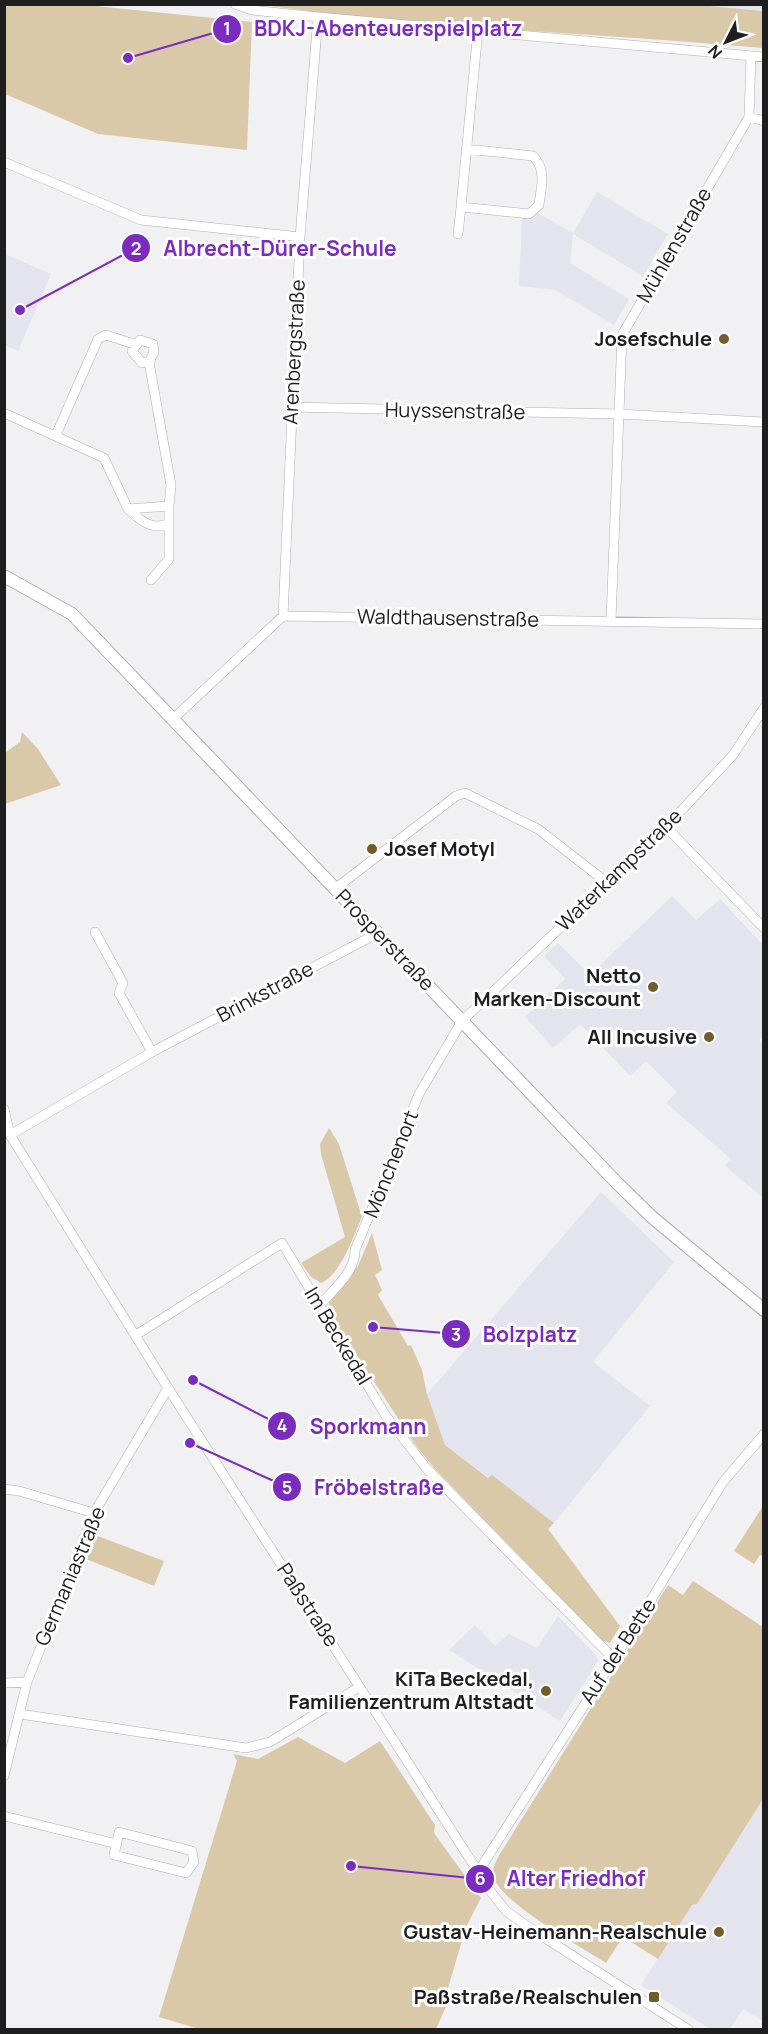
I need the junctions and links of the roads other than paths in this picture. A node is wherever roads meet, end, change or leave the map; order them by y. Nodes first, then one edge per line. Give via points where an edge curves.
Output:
1 (235, 4) edge
2 (318, 17) junction
3 (478, 30) junction
4 (751, 56) junction
5 (764, 57) edge
6 (749, 117) junction
7 (764, 121) edge
8 (466, 149) junction
9 (4, 162) edge
10 (461, 207) junction
11 (458, 234) dead end
12 (300, 237) junction
13 (134, 344) junction
14 (149, 362) junction
15 (291, 407) junction
16 (4, 413) edge
17 (619, 414) junction
18 (764, 422) edge
19 (56, 435) junction
20 (169, 506) junction
21 (128, 509) junction
22 (169, 523) junction
23 (4, 576) edge
24 (151, 580) dead end
25 (283, 616) junction
26 (611, 620) junction
27 (764, 624) edge
28 (764, 708) edge
29 (173, 719) junction
30 (666, 827) junction
31 (606, 882) junction
32 (336, 888) junction
33 (764, 928) edge
34 (95, 932) dead end
35 (378, 933) junction
36 (462, 1021) junction
37 (152, 1052) junction
38 (4, 1109) edge
39 (10, 1135) junction
40 (320, 1305) junction
41 (764, 1310) edge
42 (136, 1335) junction
43 (168, 1388) junction
44 (764, 1434) edge
45 (4, 1489) edge
46 (94, 1514) junction
47 (613, 1658) junction
48 (27, 1682) junction
49 (4, 1683) edge
50 (360, 1687) junction
51 (20, 1714) junction
52 (4, 1776) edge
53 (4, 1816) edge
54 (117, 1844) junction
55 (478, 1872) junction
56 (689, 2030) edge

1 - 2 street via 252,10
2 - 3 street
2 - 12 street, Arenbergstraße
3 - 4 street
3 - 8 street
4 - 5 street
4 - 6 street, Mühlenstraße
6 - 7 street
6 - 17 street, Mühlenstraße via 622,335
8 - 10 street
8 - 10 street via 533,156 541,163 543,174 539,205 529,214
9 - 12 street via 141,220
10 - 11 street
12 - 15 street, Arenbergstraße
13 - 14 street via 135,358
13 - 14 street via 140,340 153,344
13 - 19 street via 106,334 98,339
14 - 20 street via 171,485
15 - 17 street, Huyssenstraße
15 - 25 street, Arenbergstraße
16 - 19 street
17 - 18 street, Huyssenstraße
17 - 26 street, Mühlenstraße
19 - 21 street via 104,458
20 - 21 street
20 - 22 street
21 - 22 street via 153,526
22 - 24 street via 169,559
23 - 29 main road, Prosperstraße via 72,614
25 - 26 street, Waldthausenstraße
25 - 29 street
26 - 27 street, Waldthausenstraße
28 - 30 street, Waterkampstraße via 733,755
29 - 32 main road, Prosperstraße
30 - 31 street, Waterkampstraße
30 - 33 street
31 - 32 street via 538,829 465,792
31 - 36 street, Waterkampstraße
32 - 35 main road, Prosperstraße
34 - 37 street via 123,983 119,993
35 - 36 main road, Prosperstraße
35 - 37 street, Brinkstraße
36 - 40 street, Mönchenort via 419,1094 355,1250 356,1259
36 - 41 main road, Prosperstraße via 647,1212
37 - 39 street, Brinkstraße
38 - 39 street, Paßstraße
39 - 42 street, Paßstraße
40 - 42 street, Im Beckedal via 282,1243
40 - 47 street, Im Beckedal via 386,1416 427,1469
42 - 43 street, Paßstraße
43 - 46 street, Germaniastraße
43 - 50 street, Paßstraße
44 - 47 street, Auf der Bette via 723,1482
45 - 46 street
46 - 48 street, Germaniastraße
47 - 55 street, Auf der Bette
48 - 49 street
48 - 51 street, Germaniastraße
50 - 51 street via 270,1742 246,1748
50 - 55 street, Paßstraße
51 - 52 street, Germaniastraße
53 - 54 street
54 - 54 street via 114,1855 186,1873 194,1862 192,1851 119,1832
55 - 56 street, Paßstraße via 498,1902 515,1917

